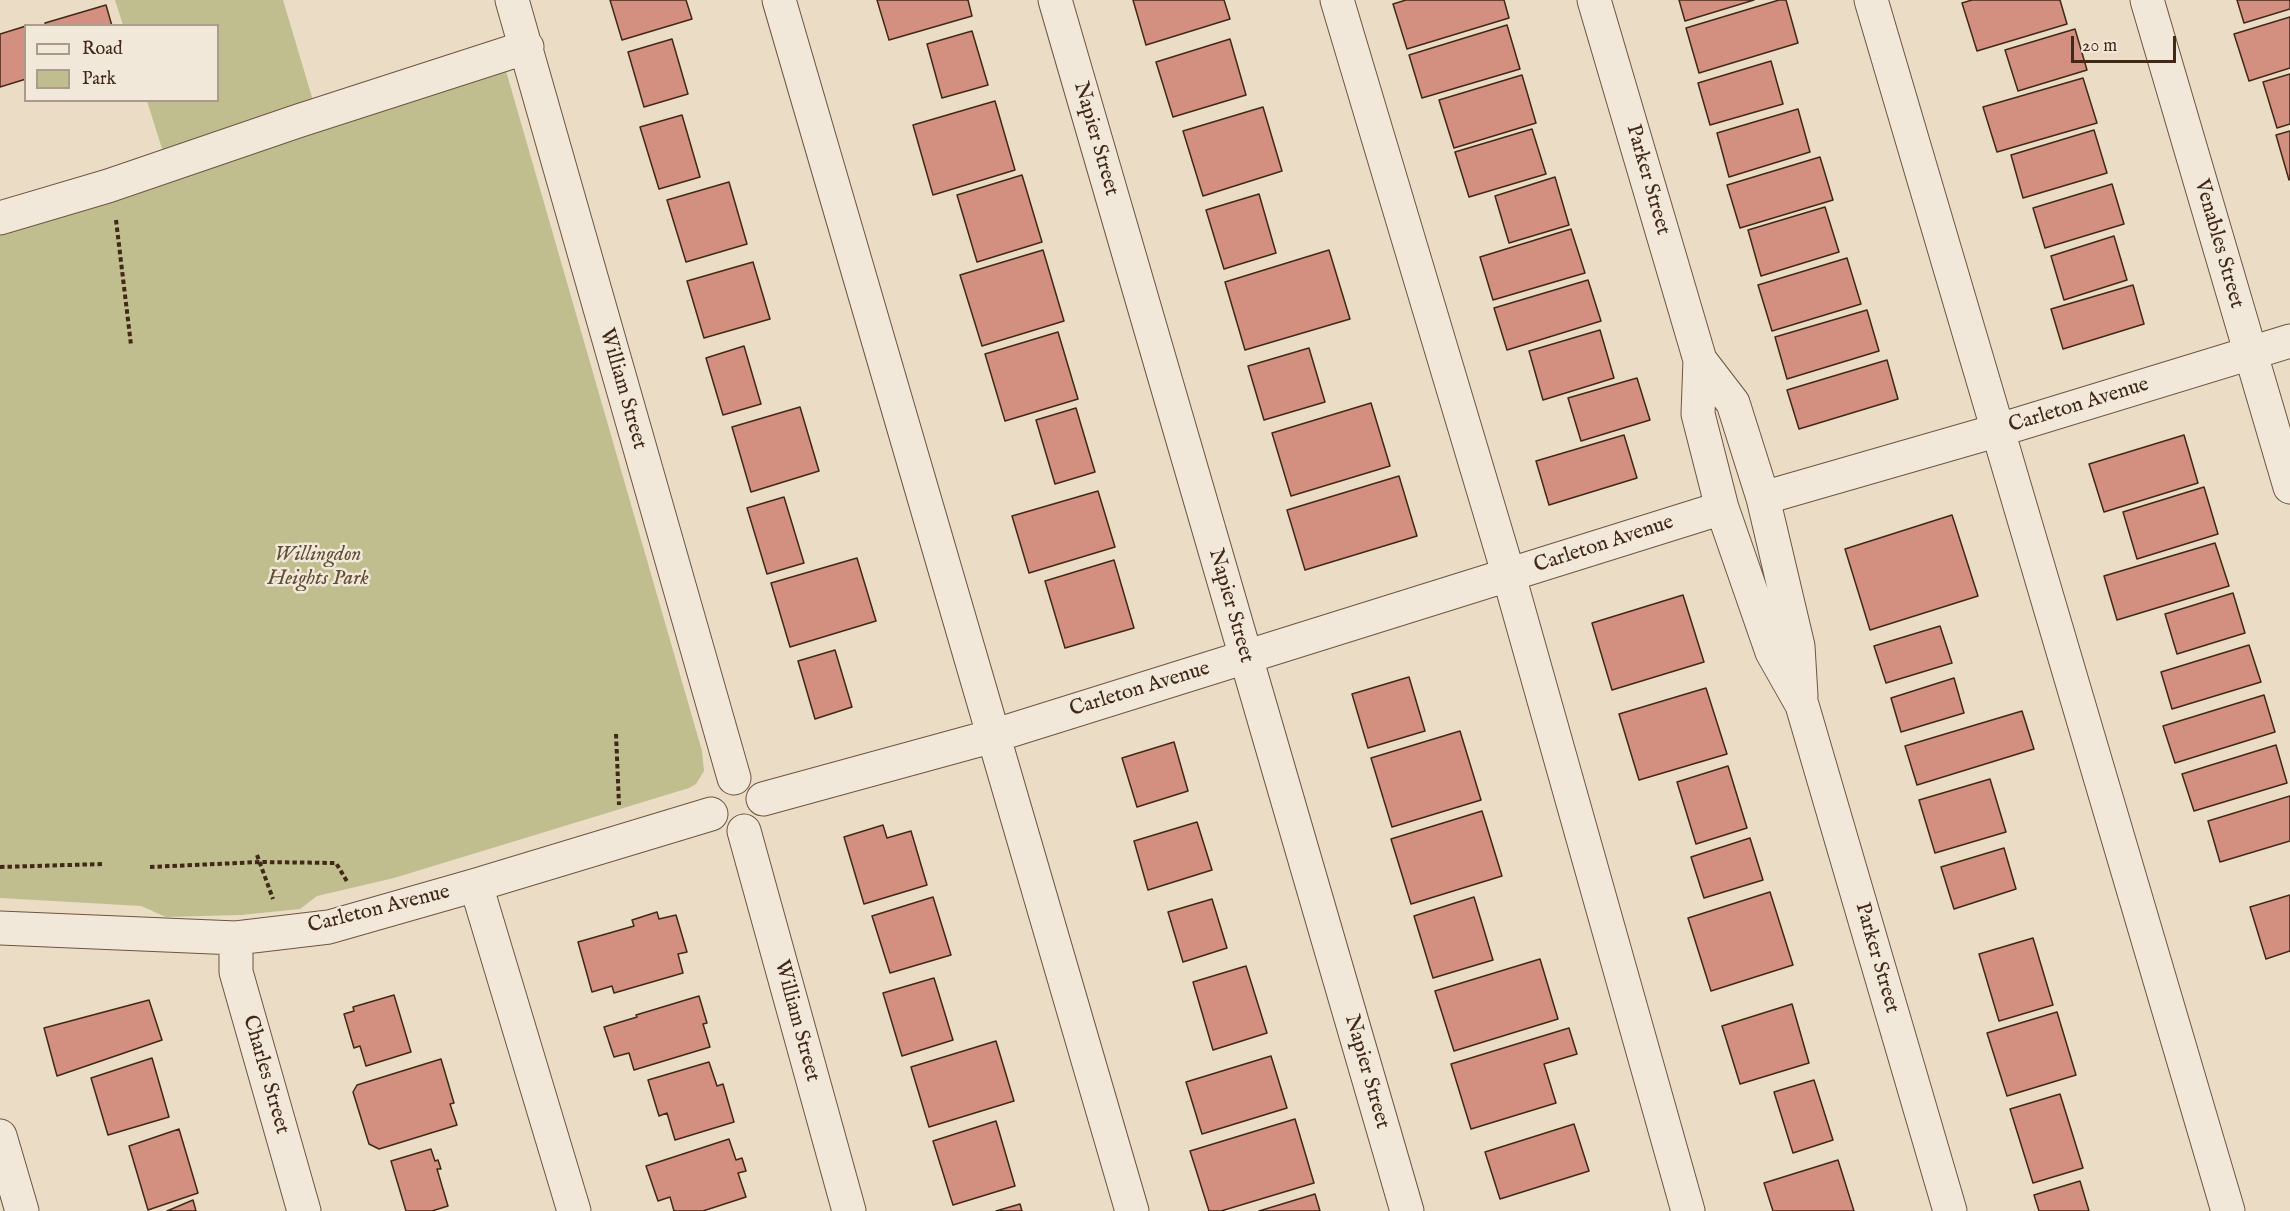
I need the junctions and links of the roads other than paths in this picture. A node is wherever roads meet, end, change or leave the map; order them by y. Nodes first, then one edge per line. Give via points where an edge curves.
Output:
1 (512, 0) edge
2 (779, 0) edge
3 (1055, 0) edge
4 (1337, 0) edge
5 (1594, 0) edge
6 (1871, 0) edge
7 (2147, 0) edge
8 (527, 47) junction
9 (0, 218) edge
10 (2290, 341) edge
11 (2251, 352) junction
12 (1700, 360) junction
13 (1999, 430) junction
14 (2290, 487) edge
15 (1763, 498) junction
16 (1722, 508) junction
17 (1509, 576) junction
18 (1245, 657) junction
19 (1802, 705) junction
20 (993, 736) junction
21 (734, 778) junction
22 (763, 799) junction
23 (711, 814) junction
24 (744, 831) junction
25 (476, 885) junction
26 (0, 928) edge
27 (236, 938) junction
28 (0, 1136) edge
29 (22, 1211) edge
30 (304, 1211) edge
31 (574, 1211) edge
32 (849, 1211) edge
33 (1132, 1211) edge
34 (1407, 1211) edge
35 (1688, 1211) edge
36 (1950, 1211) edge
37 (2228, 1211) edge

1 - 8 street, William Street
2 - 20 street
3 - 18 street, Napier Street
4 - 17 street
5 - 12 street, Parker Street
6 - 13 street
7 - 11 street, Venables Street
8 - 9 street
8 - 21 street, William Street
10 - 11 street, Carleton Avenue
11 - 13 street, Carleton Avenue
11 - 14 street, Venables Street
12 - 15 street, Parker Street via 1733,403
12 - 16 street, Parker Street via 1698,414
13 - 15 street, Carleton Avenue
13 - 37 street
15 - 19 street, Parker Street via 1798,646
16 - 17 street, Carleton Avenue
16 - 19 street, Parker Street via 1772,651
17 - 18 street, Carleton Avenue
17 - 35 street
18 - 20 street, Carleton Avenue
18 - 34 street, Napier Street
19 - 36 street, Parker Street
20 - 22 street, Carleton Avenue
20 - 33 street
21 - 22 street via 755,786
21 - 23 street via 714,790
22 - 24 street via 758,822
23 - 24 street via 728,831
23 - 25 street, Carleton Avenue
24 - 32 street, William Street
25 - 27 street, Carleton Avenue via 328,927
25 - 31 street
26 - 27 street, Carleton Avenue
27 - 30 street, Charles Street via 236,972
28 - 29 street

